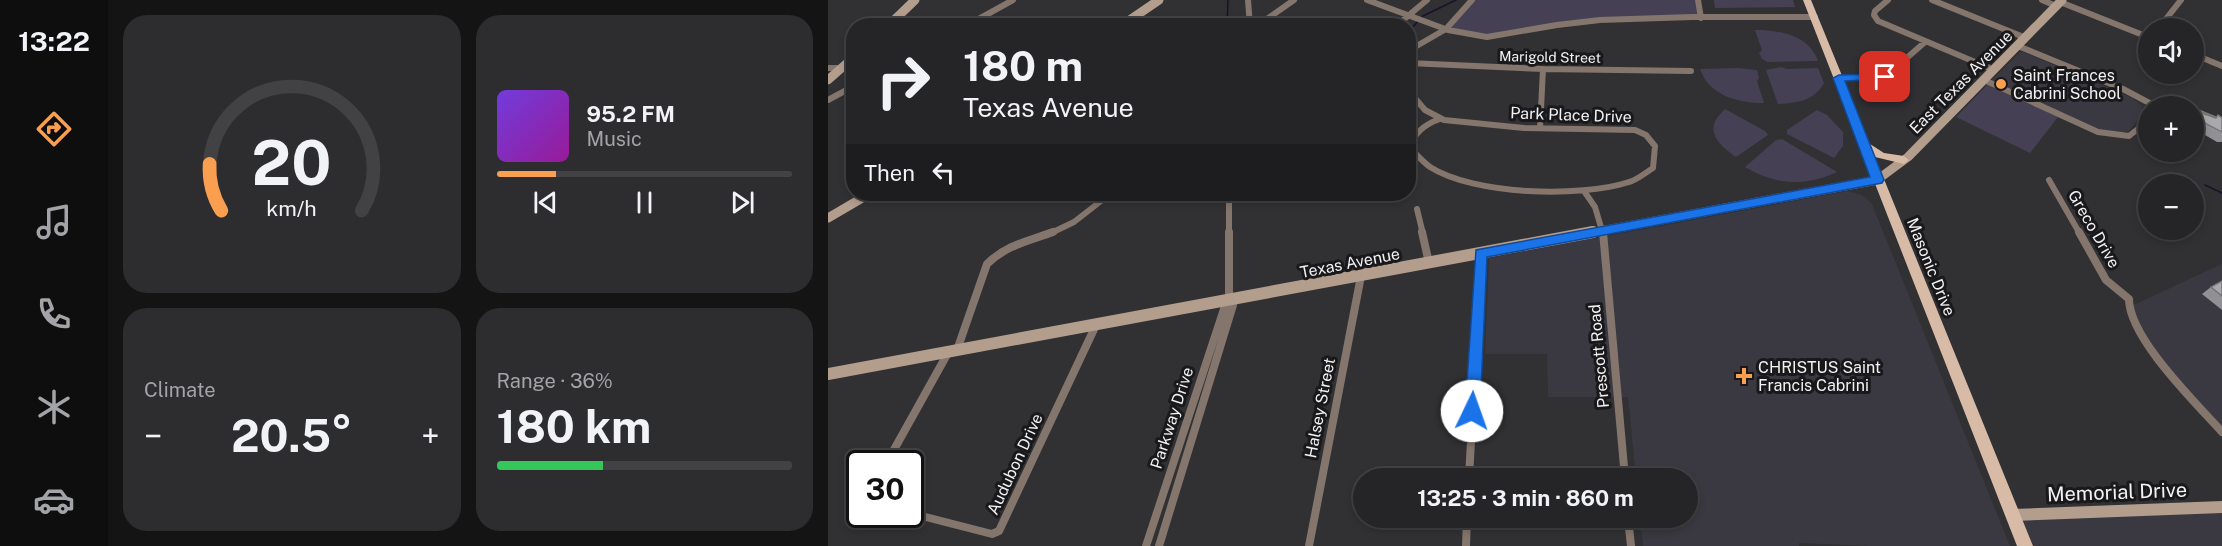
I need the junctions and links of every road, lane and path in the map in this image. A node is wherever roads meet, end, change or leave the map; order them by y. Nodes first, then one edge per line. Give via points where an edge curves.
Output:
1 (915, 0) edge
2 (1013, 0) edge
3 (1159, 0) edge
4 (1248, 0) edge
5 (1294, 0) edge
6 (1367, 0) edge
7 (1427, 0) edge
8 (1472, 0) edge
9 (1698, 0) edge
10 (1808, 0) edge
11 (1888, 0) edge
12 (1932, 0) edge
13 (2042, 0) edge
14 (2181, 0) edge
15 (2060, 3) edge
16 (1411, 16) junction
17 (1270, 17) edge
18 (1815, 17) junction
19 (896, 18) edge
20 (980, 18) edge
21 (1133, 18) edge
22 (1249, 18) edge
23 (1408, 18) edge
24 (1701, 18) junction
25 (2167, 18) edge
26 (1446, 29) junction
27 (2138, 33) edge
28 (2026, 38) junction
29 (1925, 42) junction
30 (1416, 46) edge
31 (2018, 46) junction
32 (2204, 59) edge
33 (1416, 63) edge
34 (846, 64) edge
35 (2222, 66) edge
36 (828, 68) edge
37 (841, 68) junction
38 (1543, 69) junction
39 (1994, 70) junction
40 (1691, 71) dead end
41 (1839, 78) junction
42 (828, 80) edge
43 (1984, 81) junction
44 (846, 90) edge
45 (2138, 98) edge
46 (828, 100) edge
47 (1416, 100) edge
48 (1424, 109) junction
49 (2204, 114) edge
50 (1440, 118) junction
51 (2221, 120) edge
52 (1424, 126) junction
53 (1540, 128) junction
54 (2138, 130) edge
55 (1416, 136) edge
56 (1864, 145) junction
57 (1416, 156) edge
58 (1904, 160) junction
59 (1877, 180) junction
60 (2049, 180) dead end
61 (1602, 188) junction
62 (1584, 191) junction
63 (857, 201) edge
64 (1100, 201) edge
65 (1228, 201) edge
66 (1595, 207) junction
67 (1418, 209) dead end
68 (828, 218) edge
69 (1603, 231) junction
70 (1480, 254) junction
71 (1429, 263) junction
72 (1361, 276) junction
73 (1229, 300) junction
74 (1096, 325) junction
75 (953, 351) junction
76 (828, 374) edge
77 (2222, 432) edge
78 (894, 450) edge
79 (1469, 468) edge
80 (1624, 468) edge
81 (2222, 507) edge
82 (2013, 515) junction
83 (924, 517) edge
84 (1467, 528) edge
85 (1629, 528) edge
86 (1146, 546) edge
87 (1159, 546) edge
88 (1309, 546) edge
89 (1466, 546) edge
90 (1631, 546) edge
91 (2025, 546) edge

1 - 19 street
2 - 20 street
3 - 21 street
4 - 22 street
5 - 17 street
6 - 16 street
7 - 16 street
8 - 26 street
9 - 24 street
10 - 18 main road, Masonic Drive
11 - 29 street via 1875,12 1875,18
12 - 28 street
13 - 15 street
14 - 25 street
15 - 27 street
15 - 28 street, East Texas Avenue
16 - 23 street
16 - 26 street
18 - 24 street
18 - 41 main road, Masonic Drive
24 - 26 street via 1568,23 1489,36
26 - 30 street
28 - 31 street, East Texas Avenue
29 - 39 street
29 - 41 street via 1885,77
31 - 39 street, East Texas Avenue
31 - 45 street
32 - 35 street
33 - 38 street, Marigold Street
34 - 37 street
36 - 37 street
37 - 42 street
38 - 40 street, Marigold Street
38 - 53 street
39 - 43 street, East Texas Avenue
41 - 56 main road, Masonic Drive
43 - 54 street via 2098,132 2128,137
43 - 58 street, East Texas Avenue
44 - 46 street
47 - 48 street, Park Place Drive
48 - 50 street, Park Place Drive
48 - 52 street
49 - 51 street
50 - 52 street
50 - 53 street, Park Place Drive
52 - 55 street, Park Place Drive
53 - 61 street, Park Place Drive via 1632,129 1647,136 1656,147 1655,167 1640,178
56 - 58 main road via 1886,158
56 - 59 main road, Masonic Drive
57 - 62 street, Park Place Drive via 1436,171 1476,184 1557,193
58 - 59 street, East Texas Avenue
59 - 69 street, Texas Avenue
59 - 82 main road, Masonic Drive
60 - 77 street, Greco Drive via 2106,280 2129,299 2141,332 2162,365
61 - 62 street, Park Place Drive
61 - 66 street
62 - 66 street, Prescott Road
63 - 68 street
64 - 75 street via 1061,229 995,253 987,264
65 - 73 street, Parkway Drive
66 - 69 street, Prescott Road
67 - 71 street
69 - 70 street, Texas Avenue
69 - 80 street, Prescott Road
70 - 71 street, Texas Avenue
70 - 79 street
71 - 72 street, Texas Avenue
72 - 73 street, Texas Avenue
72 - 88 street, Halsey Street
73 - 74 street, Texas Avenue
73 - 86 street, Parkway Drive
73 - 87 street, Parkway Drive via 1233,305
74 - 75 street, Texas Avenue
74 - 83 street, Audubon Drive via 999,531 992,534
75 - 76 street, Texas Avenue
75 - 78 street
81 - 82 street, Memorial Drive
82 - 91 main road, Masonic Drive
84 - 89 street
85 - 90 street

